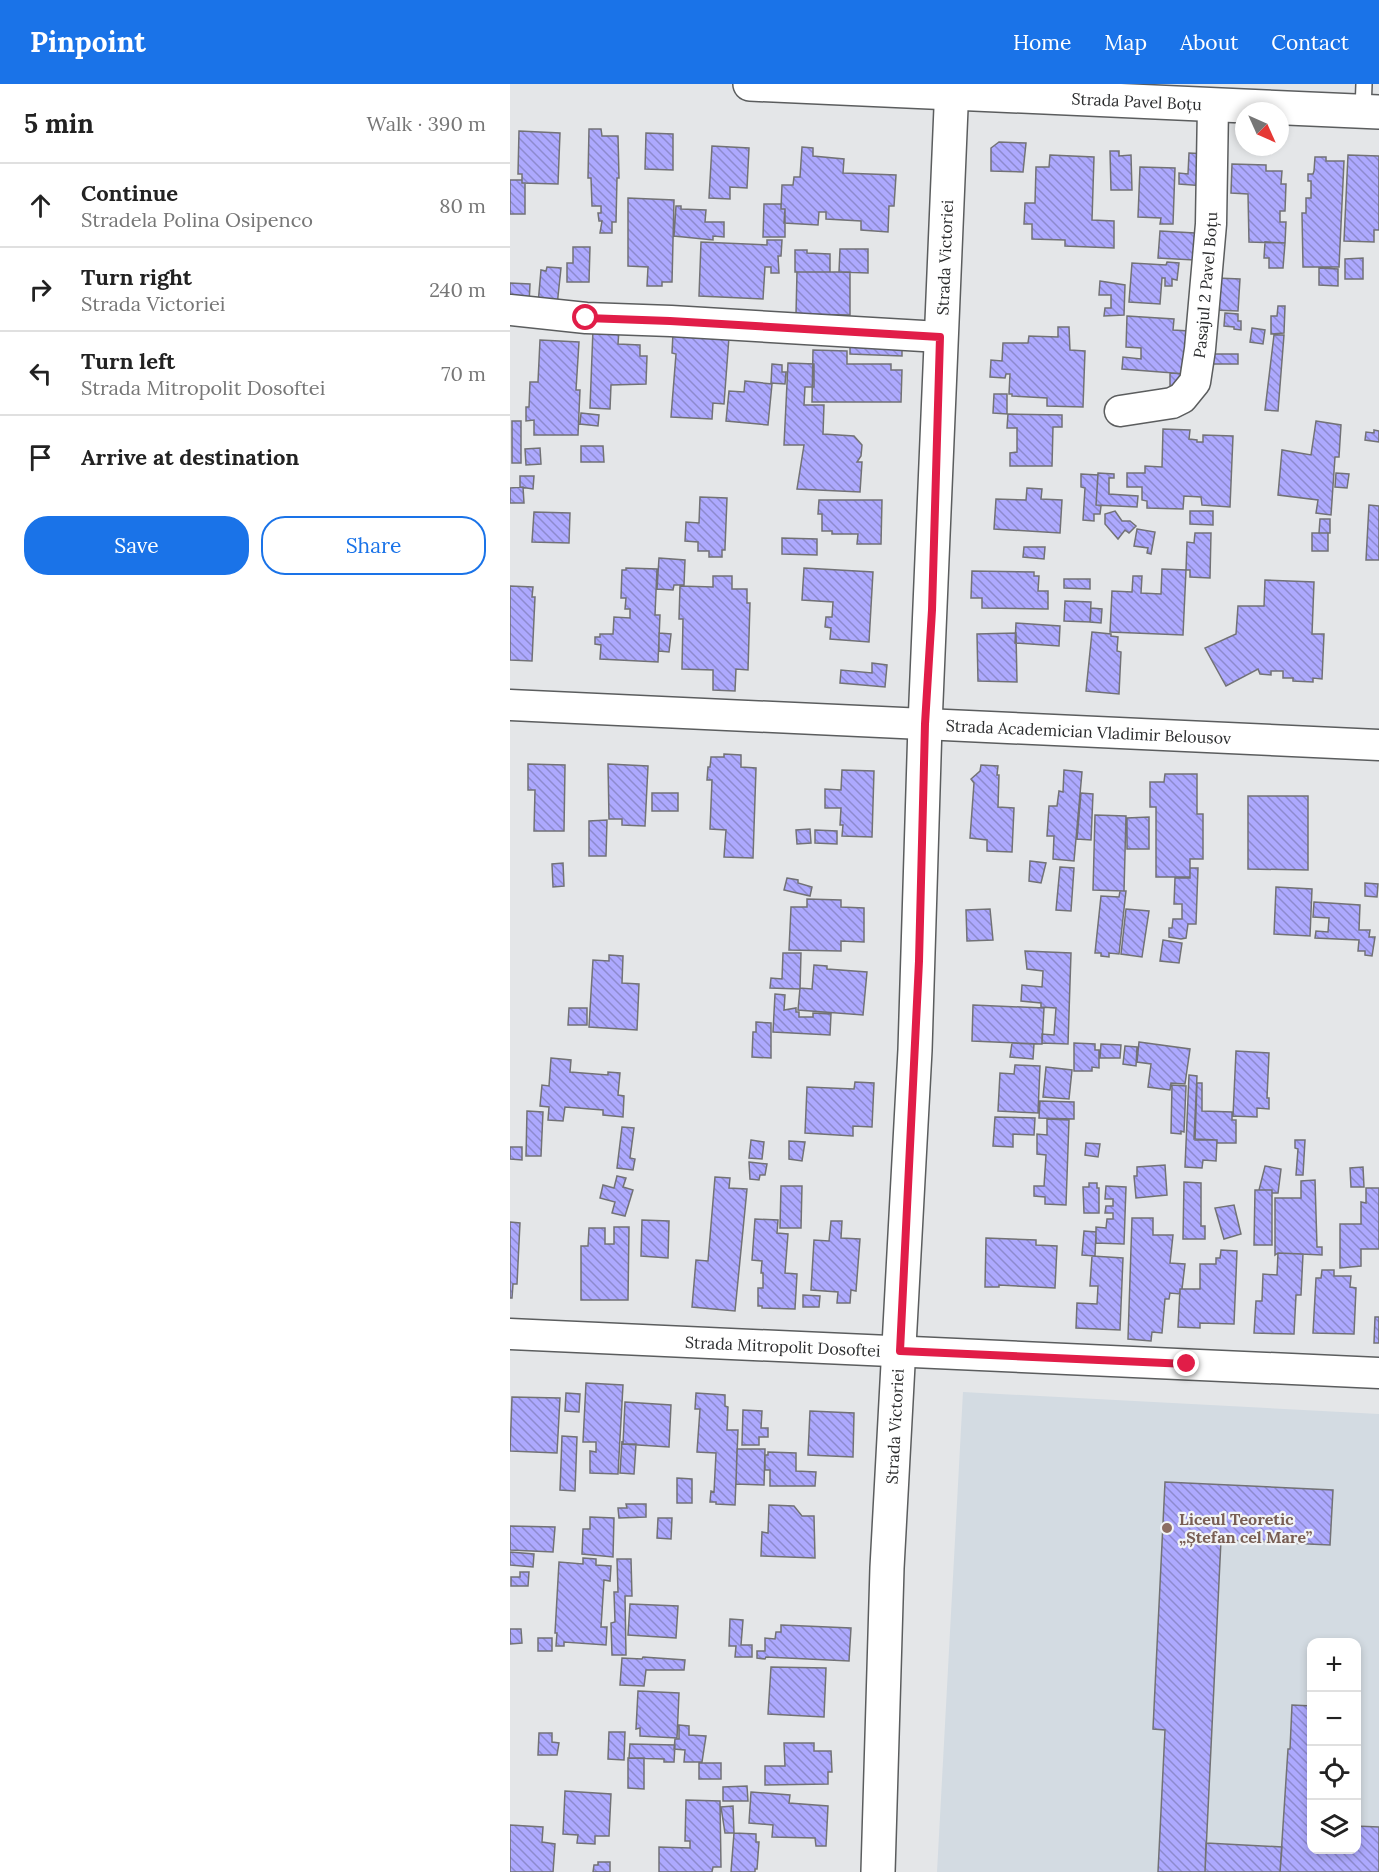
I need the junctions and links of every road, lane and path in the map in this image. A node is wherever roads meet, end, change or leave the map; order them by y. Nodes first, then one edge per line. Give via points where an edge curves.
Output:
1 (770, 84) edge
2 (952, 89) edge
3 (1369, 102) edge
4 (1213, 106) junction
5 (510, 310) edge
6 (940, 337) junction
7 (1120, 411) dead end
8 (510, 705) edge
9 (925, 724) junction
10 (1379, 745) edge
11 (510, 1334) edge
12 (900, 1351) junction
13 (1379, 1373) edge
14 (878, 1872) edge

1 - 2 street, Strada Pavel Boțu
2 - 4 street, Strada Pavel Boțu
2 - 6 street, Strada Victoriei
3 - 4 street, Strada Pavel Boțu
4 - 7 street, Pasajul 2 Pavel Boțu via 1211,224 1195,382 1182,398 1172,403
5 - 6 street via 586,318
6 - 9 street, Strada Victoriei
8 - 9 street, Strada Academician Vladimir Belousov
9 - 10 street, Strada Academician Vladimir Belousov
9 - 12 street, Strada Victoriei
11 - 12 street, Strada Mitropolit Dosoftei
12 - 13 street, Strada Mitropolit Dosoftei
12 - 14 street, Strada Victoriei via 887,1568

